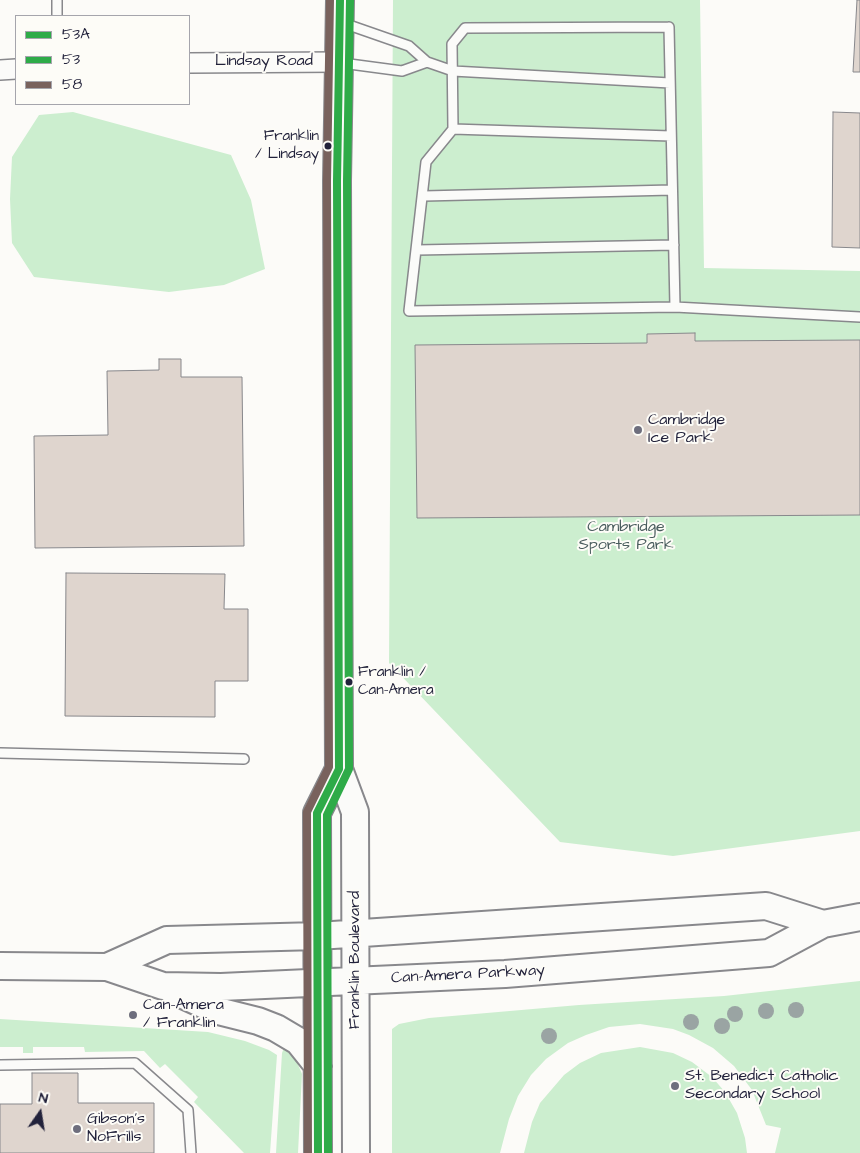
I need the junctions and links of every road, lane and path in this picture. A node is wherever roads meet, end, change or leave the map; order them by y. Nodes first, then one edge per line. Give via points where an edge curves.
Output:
1 (57, 0) edge
2 (340, 11) edge
3 (57, 15) edge
4 (339, 62) junction
5 (427, 62) junction
6 (190, 63) edge
7 (15, 69) edge
8 (0, 70) edge
9 (453, 71) junction
10 (670, 83) junction
11 (452, 130) junction
12 (671, 136) junction
13 (672, 190) junction
14 (424, 196) junction
15 (674, 245) junction
16 (417, 250) junction
17 (675, 307) junction
18 (860, 317) edge
19 (0, 753) edge
20 (244, 760) dead end
21 (339, 769) junction
22 (860, 917) edge
23 (823, 924) junction
24 (356, 934) junction
25 (318, 936) junction
26 (0, 966) edge
27 (107, 967) junction
28 (355, 980) junction
29 (318, 982) junction
30 (164, 986) junction
31 (0, 1065) edge
32 (318, 1066) junction
33 (191, 1153) edge
34 (318, 1153) edge
35 (356, 1153) edge

1 - 3 lane
2 - 4 main road, Franklin Boulevard
2 - 5 lane via 409,46
4 - 5 lane via 402,71
4 - 6 street, Lindsay Road
4 - 21 main road, Franklin Boulevard
5 - 9 lane
7 - 8 street
9 - 10 lane
9 - 10 lane via 452,44 465,28 669,27
9 - 11 lane
10 - 12 lane
11 - 12 lane
11 - 14 lane via 426,162
12 - 13 lane
13 - 14 lane
13 - 15 lane
14 - 16 lane
15 - 16 lane
15 - 17 lane
16 - 17 lane via 409,311
17 - 18 lane
19 - 20 lane
21 - 24 main road, Franklin Boulevard via 356,812
21 - 25 main road, Franklin Boulevard via 318,813
22 - 23 main road, Can-Amera Parkway
23 - 24 main road, Can-Amera Parkway via 766,906
23 - 28 main road, Can-Amera Parkway via 769,954 598,968
24 - 25 main road, Can-Amera Parkway
24 - 28 main road, Franklin Boulevard
25 - 27 main road, Can-Amera Parkway via 167,940
25 - 29 main road, Franklin Boulevard
26 - 27 main road, Can-Amera Parkway
27 - 30 main road, Can-Amera Parkway
28 - 29 main road, Can-Amera Parkway
28 - 35 main road, Franklin Boulevard
29 - 30 main road, Can-Amera Parkway
29 - 32 main road, Franklin Boulevard
30 - 32 main road via 218,1011 276,1028 298,1041
31 - 33 lane via 135,1063 188,1110
32 - 34 main road, Franklin Boulevard

